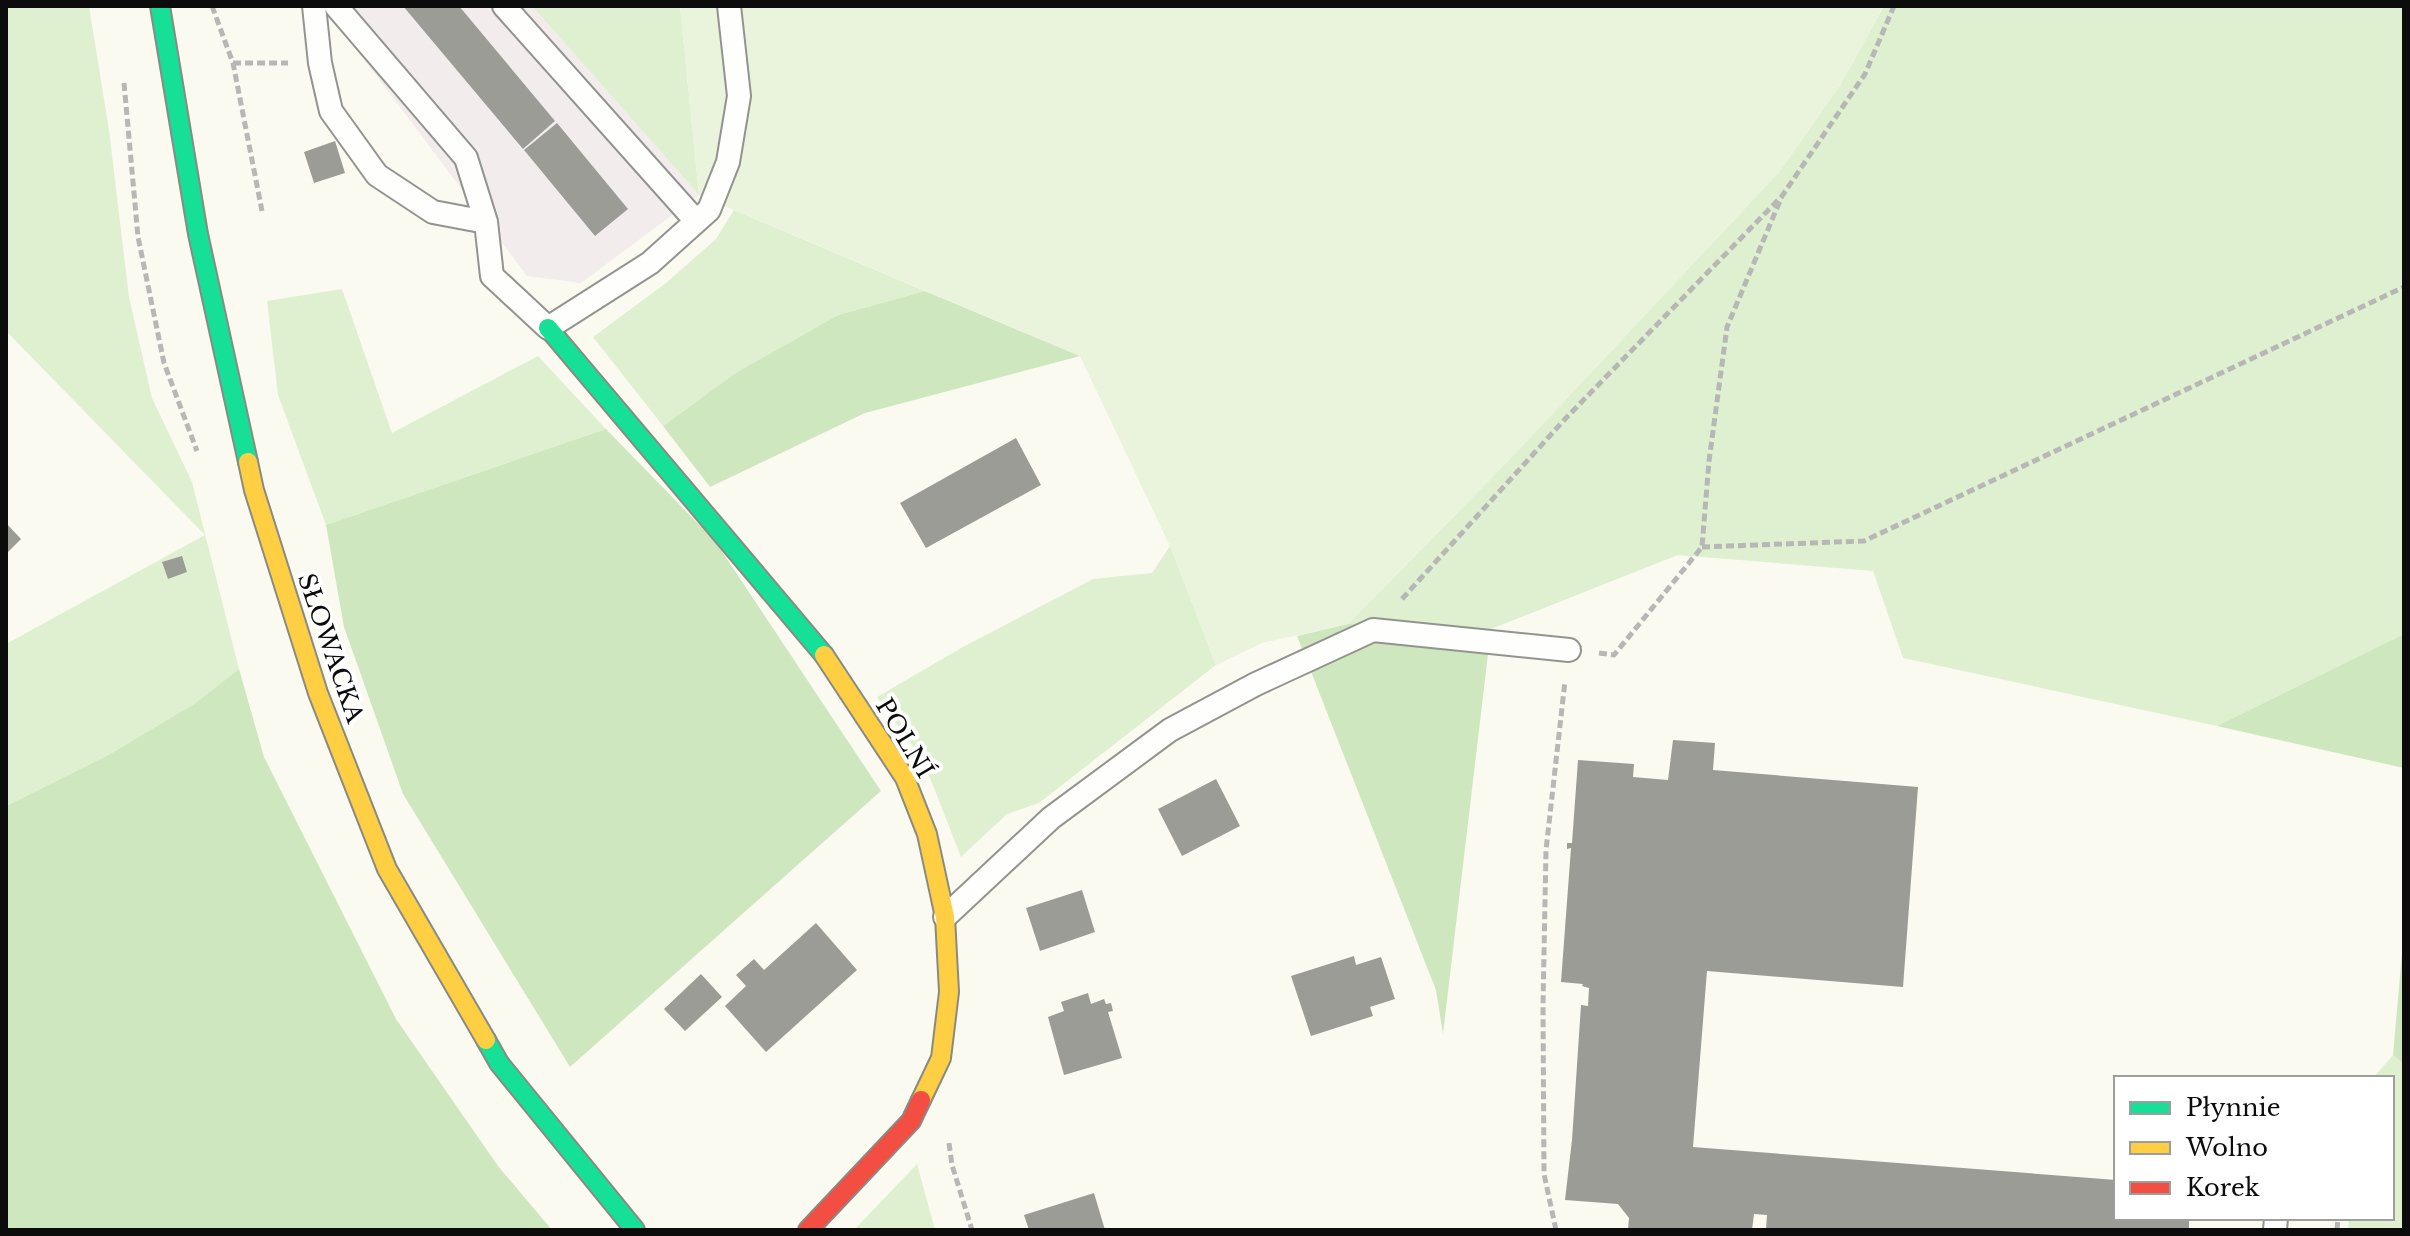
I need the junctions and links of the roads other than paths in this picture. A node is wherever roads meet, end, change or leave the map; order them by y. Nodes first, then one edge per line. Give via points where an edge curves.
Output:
1 (160, 6) edge
2 (314, 6) edge
3 (336, 6) edge
4 (504, 6) edge
5 (729, 6) edge
6 (696, 221) junction
7 (486, 222) junction
8 (548, 328) junction
9 (1569, 650) road end
10 (945, 917) junction
11 (635, 1230) edge
12 (808, 1230) edge

1 - 11 street, SŁOWACKA via 198,234 254,490 324,708 387,869 499,1063
2 - 7 lane via 331,111 377,175 433,212
3 - 7 lane via 466,158
4 - 6 lane
5 - 6 lane via 739,96 728,162 709,210
6 - 8 lane via 650,263
7 - 8 lane via 492,276
8 - 10 street, POLNÍ via 829,661 905,778 927,834
9 - 10 lane via 1373,630 1170,730 1051,818
10 - 12 street, POLNÍ via 949,992 941,1058 911,1121

